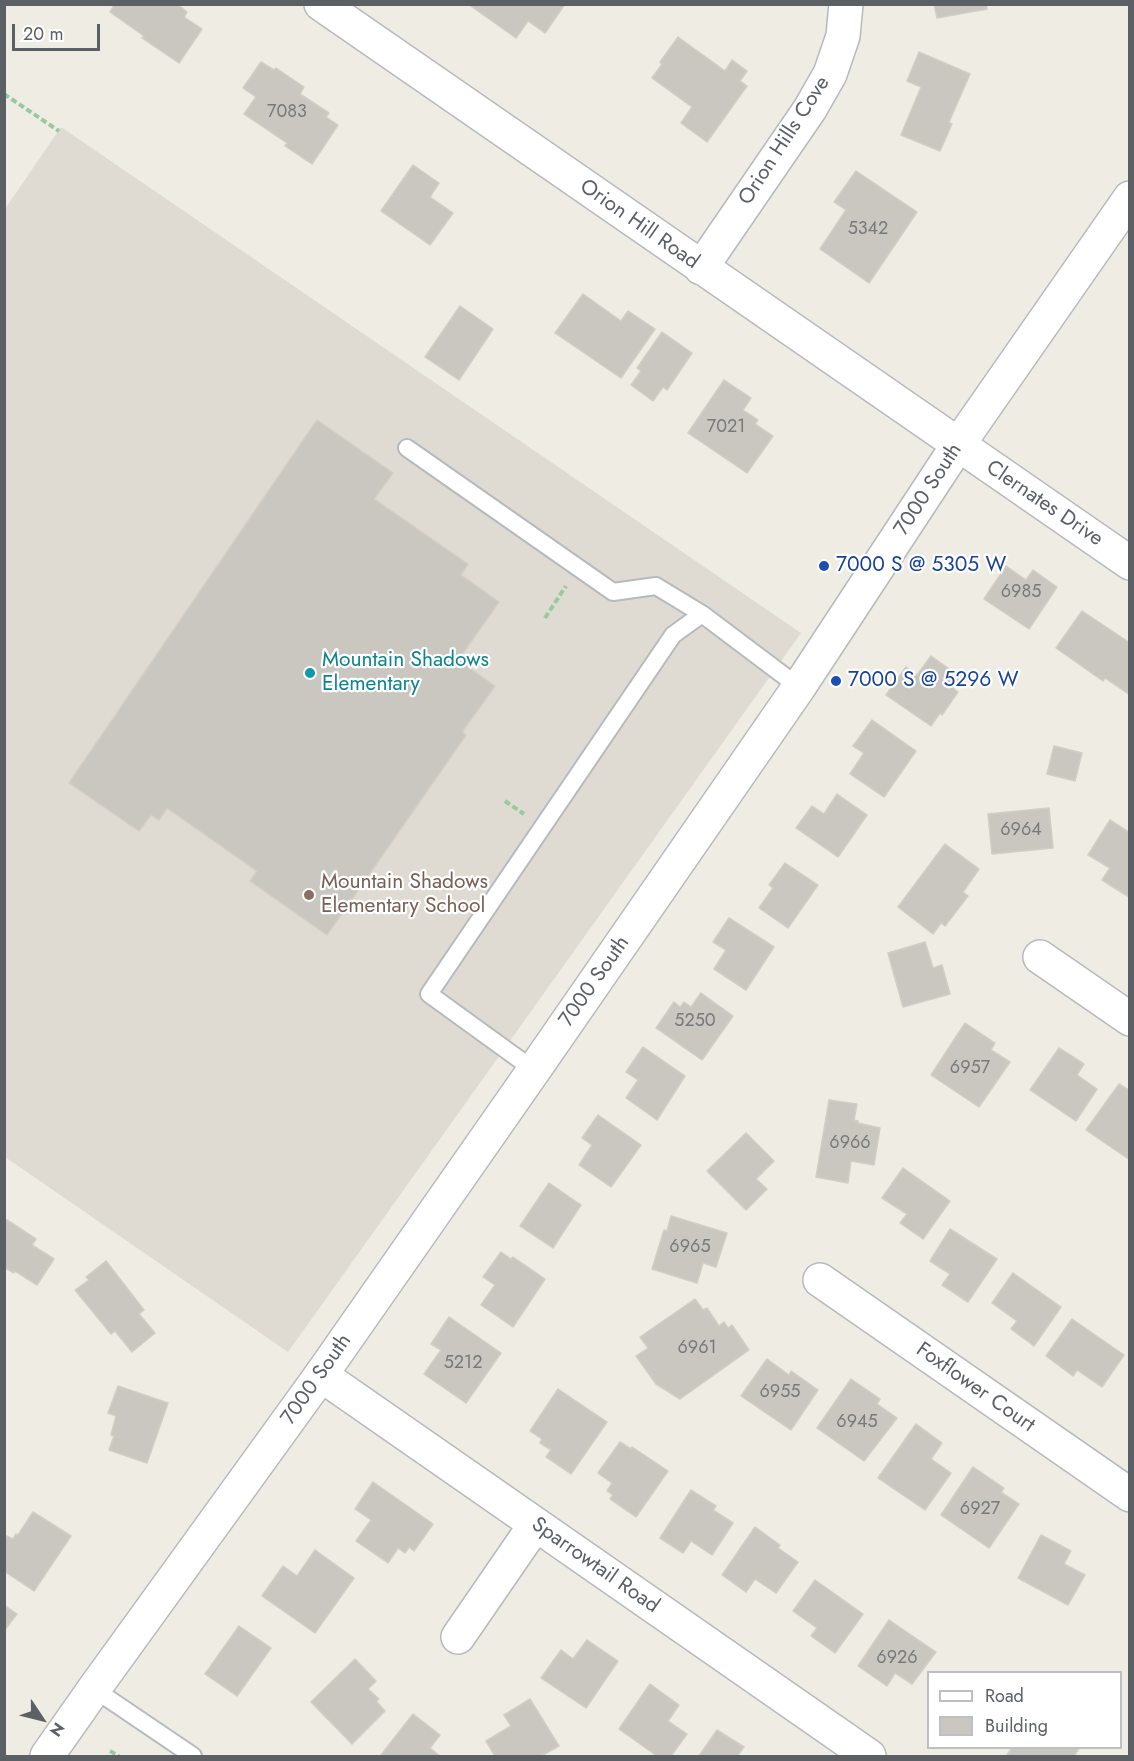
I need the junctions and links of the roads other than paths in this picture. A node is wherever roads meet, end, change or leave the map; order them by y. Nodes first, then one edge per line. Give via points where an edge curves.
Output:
1 (321, 4) edge
2 (846, 4) edge
3 (1130, 198) edge
4 (702, 268) junction
5 (958, 445) junction
6 (407, 448) dead end
7 (1130, 563) edge
8 (702, 614) junction
9 (799, 687) junction
10 (1040, 957) dead end
11 (1130, 1019) edge
12 (534, 1070) junction
13 (820, 1280) dead end
14 (321, 1375) junction
15 (1130, 1495) edge
16 (535, 1525) junction
17 (458, 1637) dead end
18 (94, 1689) junction
19 (47, 1756) edge
20 (193, 1756) edge
21 (869, 1756) edge

1 - 4 street, Orion Hill Road
2 - 4 street, Orion Hills Cove via 843,36 830,74
3 - 5 street, 7000 South
4 - 5 street, Orion Hill Road
5 - 7 street, Clernates Drive
5 - 9 street, 7000 South
6 - 8 lane via 613,592 656,586
8 - 9 lane
8 - 12 lane via 673,635 429,994
9 - 12 street, 7000 South
10 - 11 street
12 - 14 street, 7000 South
13 - 15 street, Foxflower Court
14 - 16 street, Sparrowtail Road
14 - 18 street, 7000 South
16 - 17 street
16 - 21 street, Sparrowtail Road
18 - 19 street, 7000 South
18 - 20 lane

